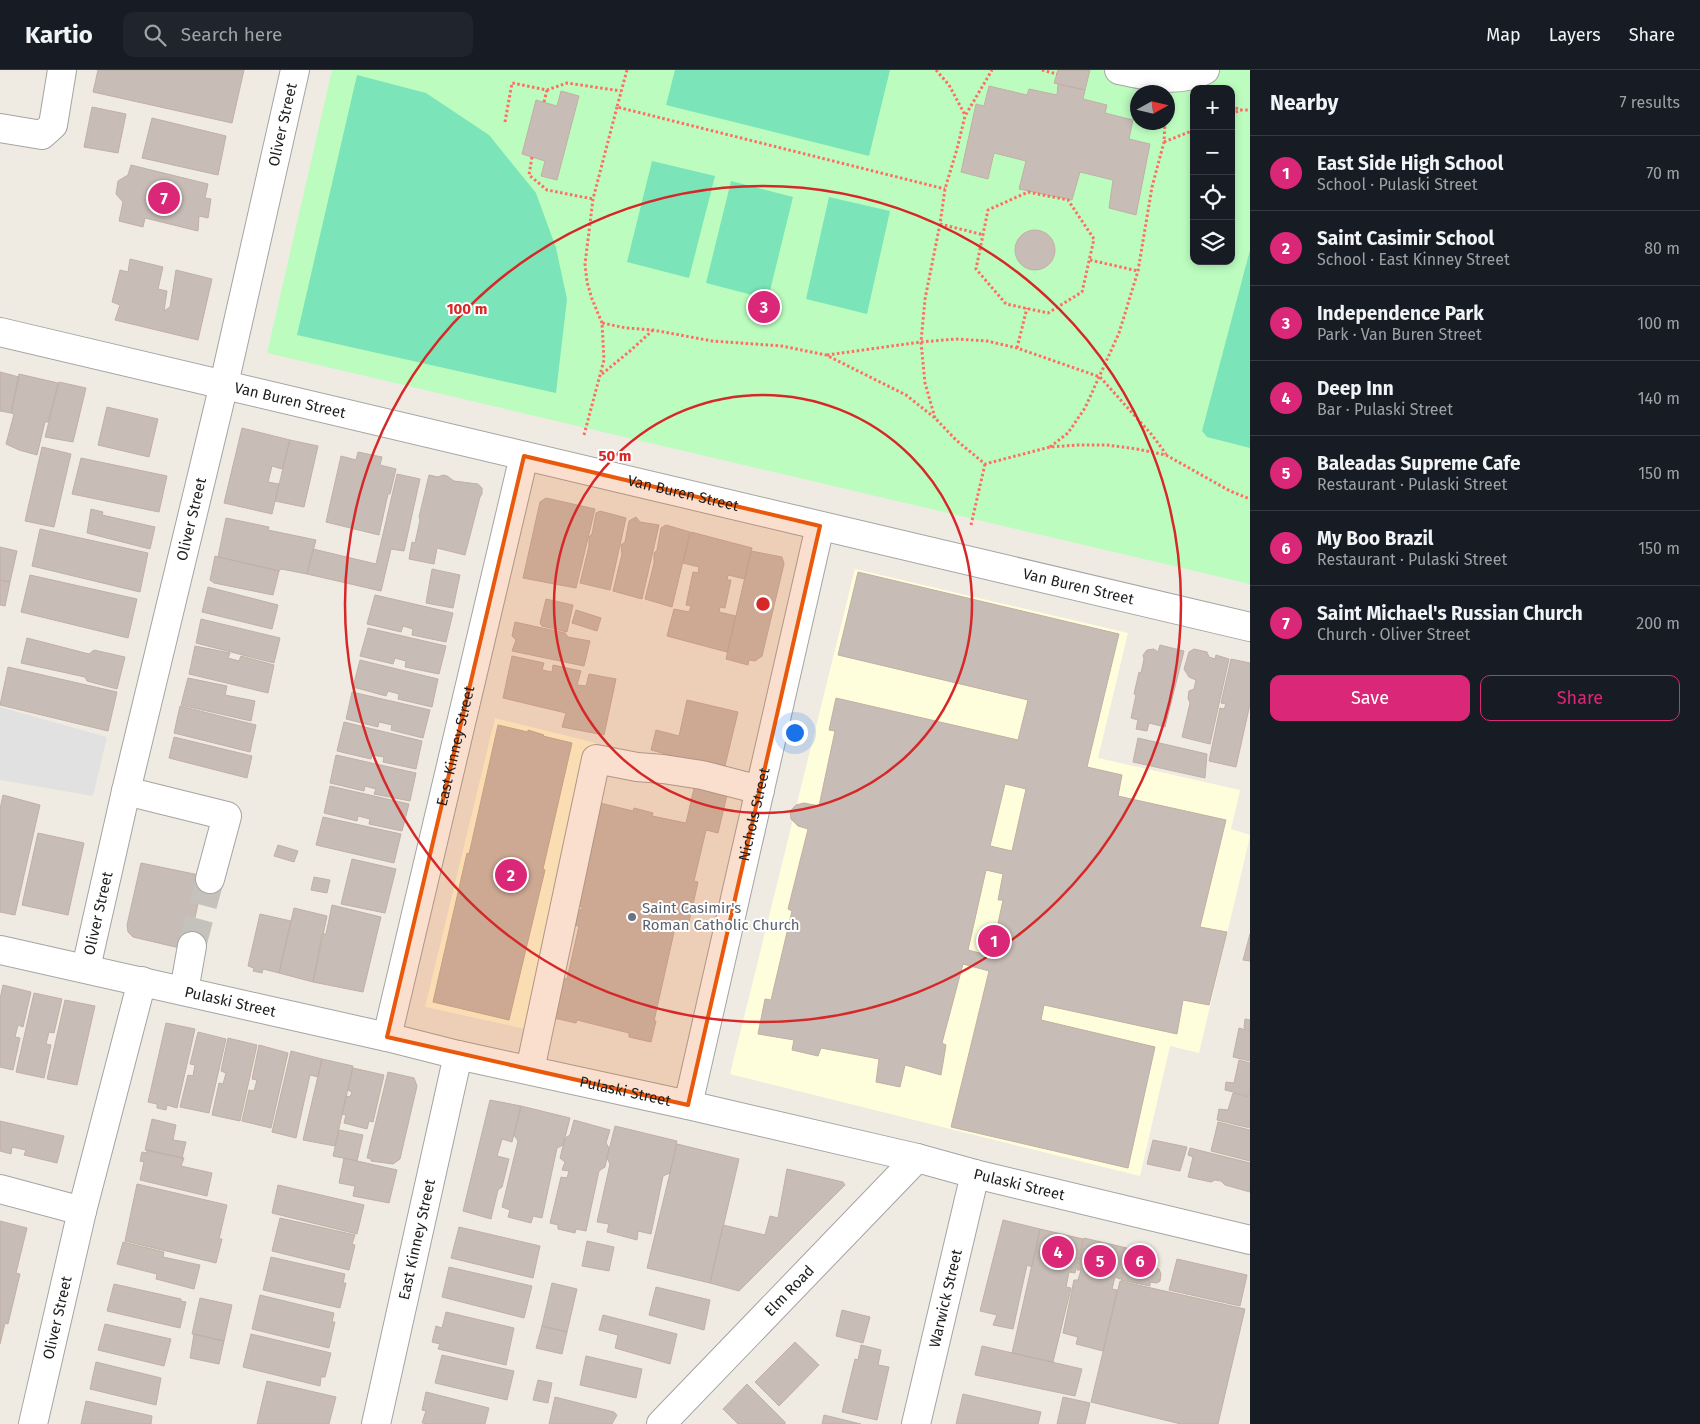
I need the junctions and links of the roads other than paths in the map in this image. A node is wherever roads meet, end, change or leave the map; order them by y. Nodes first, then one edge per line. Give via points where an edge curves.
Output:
1 (62, 70) edge
2 (294, 70) edge
3 (1119, 70) edge
4 (1205, 70) edge
5 (0, 128) edge
6 (0, 332) edge
7 (224, 384) junction
8 (524, 456) junction
9 (820, 526) junction
10 (1250, 627) edge
11 (760, 790) junction
12 (126, 791) junction
13 (210, 879) tunnel mouth
14 (192, 946) tunnel mouth
15 (0, 950) edge
16 (86, 968) junction
17 (142, 981) junction
18 (184, 991) junction
19 (388, 1037) junction
20 (458, 1055) junction
21 (530, 1070) junction
22 (688, 1105) junction
23 (917, 1158) junction
24 (975, 1174) junction
25 (0, 1189) edge
26 (82, 1211) junction
27 (1250, 1240) edge
28 (33, 1424) edge
29 (376, 1424) edge
30 (661, 1424) edge
31 (916, 1424) edge

1 - 5 street via 53,126 42,135
2 - 7 street, Oliver Street
3 - 4 street via 1170,78
6 - 7 street, Van Buren Street
7 - 8 street, Van Buren Street
7 - 12 street, Oliver Street
8 - 9 street, Van Buren Street
8 - 19 street, East Kinney Street
9 - 10 street, Van Buren Street
9 - 11 street, Nichols Street
11 - 21 street via 702,775 596,759
11 - 22 street, Nichols Street
12 - 13 street via 227,816
12 - 16 street, Oliver Street
14 - 18 street
15 - 16 street, Pulaski Street
16 - 17 street, Pulaski Street
17 - 18 street, Pulaski Street
17 - 26 street, Oliver Street
18 - 19 street, Pulaski Street
19 - 20 street, Pulaski Street
20 - 21 street, Pulaski Street
20 - 29 street, East Kinney Street
21 - 22 street, Pulaski Street
22 - 23 street, Pulaski Street
23 - 24 street, Pulaski Street
23 - 30 street, Elm Road
24 - 27 street, Pulaski Street
24 - 31 street, Warwick Street
25 - 26 street
26 - 28 street, Oliver Street

